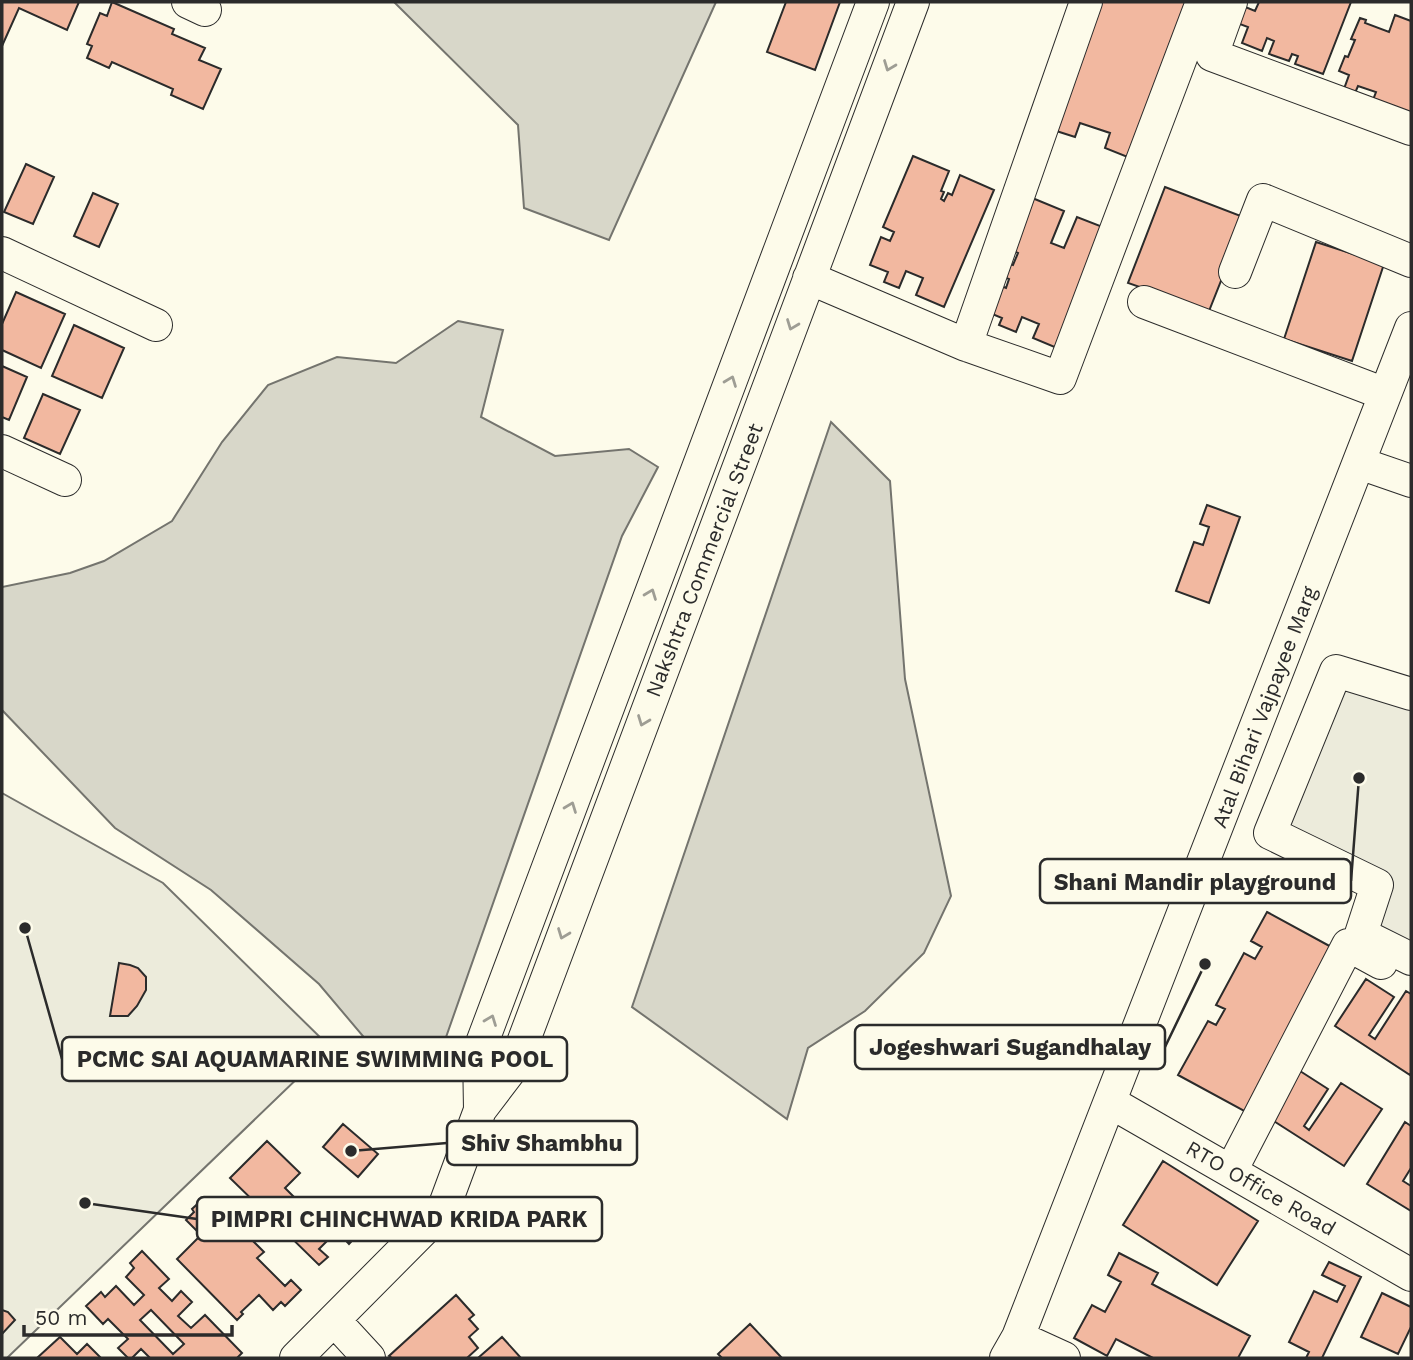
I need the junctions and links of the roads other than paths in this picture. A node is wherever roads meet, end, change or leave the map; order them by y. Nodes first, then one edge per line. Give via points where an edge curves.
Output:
1 (873, 2) edge
2 (913, 2) edge
3 (1086, 2) edge
4 (1202, 2) edge
5 (1231, 2) edge
6 (1411, 129) edge
7 (2, 253) edge
8 (1411, 261) edge
9 (1234, 272) dead end
10 (810, 278) junction
11 (1144, 302) dead end
12 (156, 325) dead end
13 (1411, 328) edge
14 (966, 345) junction
15 (1385, 394) junction
16 (2, 451) edge
17 (1359, 463) junction
18 (65, 480) dead end
19 (1411, 481) edge
20 (1411, 694) edge
21 (1411, 959) edge
22 (1411, 980) edge
23 (1110, 1102) junction
24 (480, 1110) junction
25 (1231, 1171) junction
26 (1411, 1275) edge
27 (334, 1320) junction
28 (1012, 1348) edge
29 (296, 1358) edge
30 (369, 1358) edge
31 (1064, 1358) edge

24 -> 1 street, Nakshtra Commercial Street via 479,1051
2 -> 10 street, Nakshtra Commercial Street
3 - 14 street
4 - 14 street via 1060,378
5 - 6 street via 1212,55
7 - 12 street
8 - 9 street via 1263,200
10 - 14 street
10 -> 24 street, Nakshtra Commercial Street via 515,1064
11 - 15 street
13 - 15 street, Atal Bihari Vajpayee Marg
15 - 17 street, Atal Bihari Vajpayee Marg
16 - 18 street
17 - 19 street
17 - 23 street, Atal Bihari Vajpayee Marg
20 - 21 street via 1336,671 1270,833 1377,885 1361,934
22 - 25 street via 1348,945
23 - 25 street, RTO Office Road
23 - 28 street, Atal Bihari Vajpayee Marg
24 - 27 street, Nakshtra Commercial Street via 443,1210
25 - 26 street, RTO Office Road
27 - 29 street, Nakshtra Commercial Street
27 - 30 street
28 - 31 street

